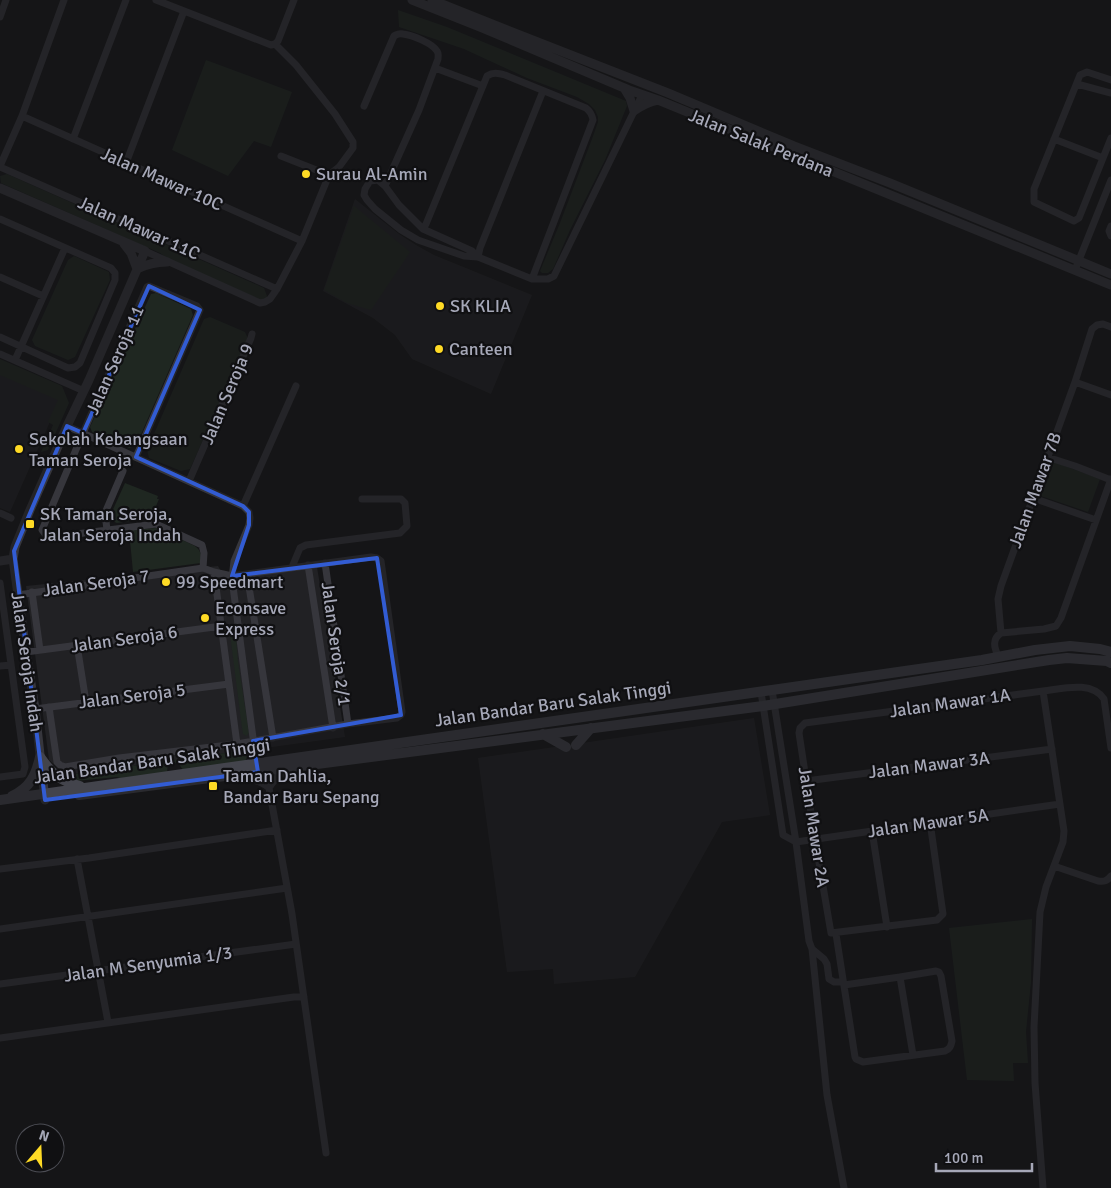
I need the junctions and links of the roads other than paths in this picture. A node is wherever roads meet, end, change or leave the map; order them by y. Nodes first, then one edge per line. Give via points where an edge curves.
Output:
1 (6, 0) edge
2 (64, 0) edge
3 (126, 0) edge
4 (156, 0) edge
5 (294, 0) edge
6 (412, 0) edge
7 (432, 0) edge
8 (184, 11) junction
9 (0, 17) edge
10 (275, 44) junction
11 (435, 68) junction
12 (1111, 80) edge
13 (645, 84) junction
14 (1077, 84) junction
15 (483, 86) junction
16 (624, 88) junction
17 (542, 91) junction
18 (1107, 92) edge
19 (642, 94) junction
20 (658, 100) junction
21 (364, 106) dead end
22 (634, 111) junction
23 (22, 116) junction
24 (1111, 138) edge
25 (73, 139) junction
26 (1054, 139) junction
27 (281, 156) dead end
28 (1103, 158) junction
29 (126, 163) junction
30 (838, 163) junction
31 (0, 167) edge
32 (835, 173) junction
33 (329, 175) junction
34 (1111, 180) edge
35 (385, 186) junction
36 (0, 188) edge
37 (0, 219) edge
38 (1111, 226) edge
39 (423, 230) junction
40 (1111, 236) edge
41 (302, 241) junction
42 (122, 242) junction
43 (65, 248) junction
44 (145, 252) junction
45 (478, 257) junction
46 (167, 262) junction
47 (1077, 266) junction
48 (137, 269) junction
49 (1111, 274) edge
50 (0, 277) edge
51 (532, 279) junction
52 (1111, 284) edge
53 (277, 289) junction
54 (43, 296) junction
55 (1111, 326) edge
56 (252, 334) dead end
57 (0, 337) edge
58 (21, 346) junction
59 (0, 354) edge
60 (15, 360) junction
61 (1074, 382) junction
62 (296, 386) dead end
63 (84, 391) junction
64 (1111, 395) edge
65 (67, 426) junction
66 (83, 433) junction
67 (136, 457) junction
68 (1047, 457) junction
69 (123, 471) dead end
70 (1111, 480) edge
71 (189, 481) junction
72 (1033, 498) junction
73 (362, 500) dead end
74 (243, 506) junction
75 (0, 513) edge
76 (11, 518) dead end
77 (1096, 520) junction
78 (107, 530) junction
79 (13, 559) junction
80 (0, 561) edge
81 (325, 563) junction
82 (308, 565) junction
83 (292, 567) junction
84 (203, 568) junction
85 (214, 572) junction
86 (247, 574) junction
87 (232, 576) junction
88 (0, 583) edge
89 (32, 592) junction
90 (18, 595) junction
91 (222, 626) junction
92 (1001, 633) junction
93 (77, 645) junction
94 (40, 650) junction
95 (26, 652) junction
96 (1111, 652) edge
97 (998, 656) junction
98 (1111, 663) edge
99 (11, 664) junction
100 (0, 666) edge
101 (229, 684) junction
102 (772, 690) junction
103 (1043, 691) junction
104 (761, 692) junction
105 (86, 702) junction
106 (774, 704) junction
107 (763, 706) junction
108 (49, 707) junction
109 (34, 709) junction
110 (805, 723) joint
111 (348, 724) junction
112 (333, 728) junction
113 (591, 728) junction
114 (542, 734) junction
115 (273, 738) junction
116 (253, 741) junction
117 (237, 744) junction
118 (1111, 748) edge
119 (1052, 749) junction
120 (40, 757) junction
121 (313, 764) junction
122 (257, 767) junction
123 (0, 777) edge
124 (219, 777) junction
125 (806, 781) junction
126 (86, 787) junction
127 (269, 788) junction
128 (45, 796) junction
129 (2, 802) edge
130 (1060, 804) junction
131 (930, 822) junction
132 (277, 830) junction
133 (872, 831) junction
134 (815, 839) junction
135 (796, 842) junction
136 (77, 859) junction
137 (1054, 866) junction
138 (0, 869) edge
139 (1111, 876) edge
140 (287, 888) junction
141 (88, 916) junction
142 (887, 927) junction
143 (0, 928) edge
144 (833, 933) junction
145 (296, 944) junction
146 (812, 949) junction
147 (98, 971) junction
148 (900, 977) junction
149 (843, 983) junction
150 (0, 984) edge
151 (304, 997) junction
152 (108, 1022) junction
153 (0, 1038) edge
154 (913, 1055) junction
155 (326, 1152) dead end
156 (844, 1188) edge
157 (1043, 1188) edge

1 - 9 street
2 - 23 street
3 - 25 street
4 - 8 street
5 - 10 street
6 - 16 street, Jalan Salak Perdana
7 - 13 street, Jalan Salak Perdana
8 - 10 street
8 - 29 street
10 - 33 street via 330,107 353,142 353,148
11 - 15 street
11 - 21 street via 438,54 426,42 403,34 394,36
11 - 35 street
12 - 14 street via 1086,72 1080,75
13 - 19 street
13 - 30 street, Jalan Salak Perdana
14 - 18 street
14 - 26 street
15 - 17 street via 487,76 497,73
15 - 39 street
16 - 19 street, Jalan Salak Perdana
16 - 22 street
17 - 45 street
17 - 51 street via 586,108 593,120
19 - 20 street, Jalan Salak Perdana
19 - 22 street
20 - 22 street
20 - 32 street, Jalan Salak Perdana
22 - 51 street via 554,276
23 - 25 street, Jalan Mawar 10C
23 - 31 street
24 - 28 street
25 - 29 street, Jalan Mawar 10C
26 - 28 street
26 - 28 street via 1034,188 1034,202 1074,221 1079,218
27 - 33 street
29 - 41 street, Jalan Mawar 10C
30 - 32 street
30 - 47 street, Jalan Salak Perdana
31 - 53 street, Jalan Mawar 11C
32 - 47 street, Jalan Salak Perdana
33 - 41 street
34 - 47 street
35 - 39 street
35 - 45 street via 378,180 370,181 364,194 375,209 401,230 418,240 464,256
36 - 42 street
37 - 43 street
38 - 40 street
39 - 45 street via 472,251
41 - 53 street
42 - 44 street
42 - 48 street via 131,253
43 - 54 street
43 - 58 street via 111,268 115,273 115,280 80,363 68,368
44 - 46 street
44 - 48 street, Jalan Seroja Indah
45 - 51 street
46 - 48 street
46 - 53 street via 260,303 270,299
47 - 49 street, Jalan Salak Perdana
47 - 52 street, Jalan Salak Perdana
48 - 63 street, Jalan Seroja Indah
50 - 54 street
54 - 58 street
55 - 61 street, Jalan Mawar 7B via 1103,324 1092,329
56 - 71 street, Jalan Seroja 9
57 - 58 street
58 - 60 street
59 - 60 street
60 - 63 street
61 - 64 street
61 - 68 street, Jalan Mawar 7B
62 - 74 street
63 - 65 street, Jalan Seroja Indah
65 - 66 street
65 - 79 street, Jalan Seroja Indah via 25,521
66 - 67 street
66 - 67 street, Jalan Seroja 11 via 147,287 152,286 197,306 200,310
66 - 78 street, Jalan Seroja 11 via 42,530 52,537
67 - 71 street
68 - 70 street
68 - 72 street, Jalan Mawar 7B
69 - 78 street via 104,513
70 - 77 street
71 - 74 street
72 - 77 street
72 - 92 street, Jalan Mawar 7B via 998,599
73 - 83 street via 401,499 405,503 407,526 400,533 306,545 300,548
74 - 87 street via 250,518 234,561
75 - 76 street
77 - 92 street via 1056,626
78 - 84 street via 156,524 202,545
79 - 80 street
79 - 90 street, Jalan Seroja Indah
81 - 82 street
81 - 111 street, Jalan Seroja 2/1
81 - 111 street via 371,557 380,561 402,712 398,718
82 - 83 street
82 - 112 street
83 - 86 street
84 - 85 street
84 - 89 street, Jalan Seroja 7
85 - 87 street
85 - 91 street
86 - 87 street
86 - 115 street
87 - 116 street
88 - 99 street
89 - 90 street, Jalan Seroja 7
89 - 94 street
90 - 95 street, Jalan Seroja Indah
91 - 93 street, Jalan Seroja 6
91 - 101 street
92 - 97 street via 994,643
93 - 94 street, Jalan Seroja 6
93 - 105 street
94 - 95 street, Jalan Seroja 6
95 - 109 street, Jalan Seroja Indah
96 - 97 main road, Jalan Bandar Baru Salak Tinggi via 1070,646
97 - 102 main road, Jalan Bandar Baru Salak Tinggi
98 - 106 main road, Jalan Bandar Baru Salak Tinggi via 1067,658 1050,660
99 - 100 street
99 - 123 street via 25,767 22,774
101 - 105 street, Jalan Seroja 5
101 - 117 street
102 - 104 main road, Jalan Bandar Baru Salak Tinggi
102 - 106 street
103 - 110 street, Jalan Mawar 1A
103 - 118 street, Jalan Mawar 1A via 1088,688 1101,694
103 - 119 street
104 - 107 street
104 - 122 main road, Jalan Bandar Baru Salak Tinggi
105 - 108 street, Jalan Seroja 5
106 - 107 main road, Jalan Bandar Baru Salak Tinggi
106 - 135 street
107 - 113 main road, Jalan Bandar Baru Salak Tinggi
107 - 135 street via 783,835
108 - 109 street, Jalan Seroja 5
108 - 117 street via 57,762 65,767
109 - 120 street, Jalan Seroja Indah
110 - 125 street, Jalan Mawar 2A via 799,733
111 - 112 street
112 - 115 street
113 - 114 main road, Jalan Bandar Baru Salak Tinggi
113 - 114 main road via 571,746
114 - 121 main road, Jalan Bandar Baru Salak Tinggi
115 - 116 street
116 - 117 street
116 - 122 street
119 - 125 street, Jalan Mawar 3A
119 - 130 street
120 - 126 main road via 59,779
120 - 128 street, Jalan Seroja Indah
120 - 129 main road via 38,769 28,786
121 - 122 main road, Jalan Bandar Baru Salak Tinggi
121 - 127 street via 280,774
122 - 124 main road, Jalan Bandar Baru Salak Tinggi
122 - 126 main road, Jalan Bandar Baru Salak Tinggi
124 - 127 street via 256,780
124 - 128 main road, Jalan Bandar Baru Salak Tinggi
125 - 134 street, Jalan Mawar 2A
126 - 128 main road, Jalan Bandar Baru Salak Tinggi
127 - 132 street
128 - 129 main road, Jalan Bandar Baru Salak Tinggi
130 - 131 street, Jalan Mawar 5A
130 - 137 street via 1064,831
131 - 133 street, Jalan Mawar 5A
131 - 142 street via 943,914 937,920
132 - 136 street
132 - 140 street
133 - 134 street, Jalan Mawar 5A
133 - 142 street
134 - 135 street, Jalan Mawar 5A
134 - 144 street, Jalan Mawar 2A
135 - 146 street
136 - 138 street
136 - 141 street
137 - 139 street via 1103,882
137 - 157 street via 1040,912 1034,1027
140 - 141 street
140 - 145 street
141 - 143 street
141 - 147 street
142 - 144 street
144 - 149 street, Jalan Mawar 2A
145 - 147 street, Jalan M Senyumia 1/3
145 - 151 street
146 - 149 street via 827,964 829,979
146 - 156 street via 827,1094
147 - 150 street, Jalan M Senyumia 1/3
147 - 152 street
148 - 149 street
148 - 154 street
148 - 154 street via 939,972 952,1041 949,1050
149 - 154 street, Jalan Mawar 2A via 856,1059 863,1062
151 - 152 street
151 - 155 street
152 - 153 street

